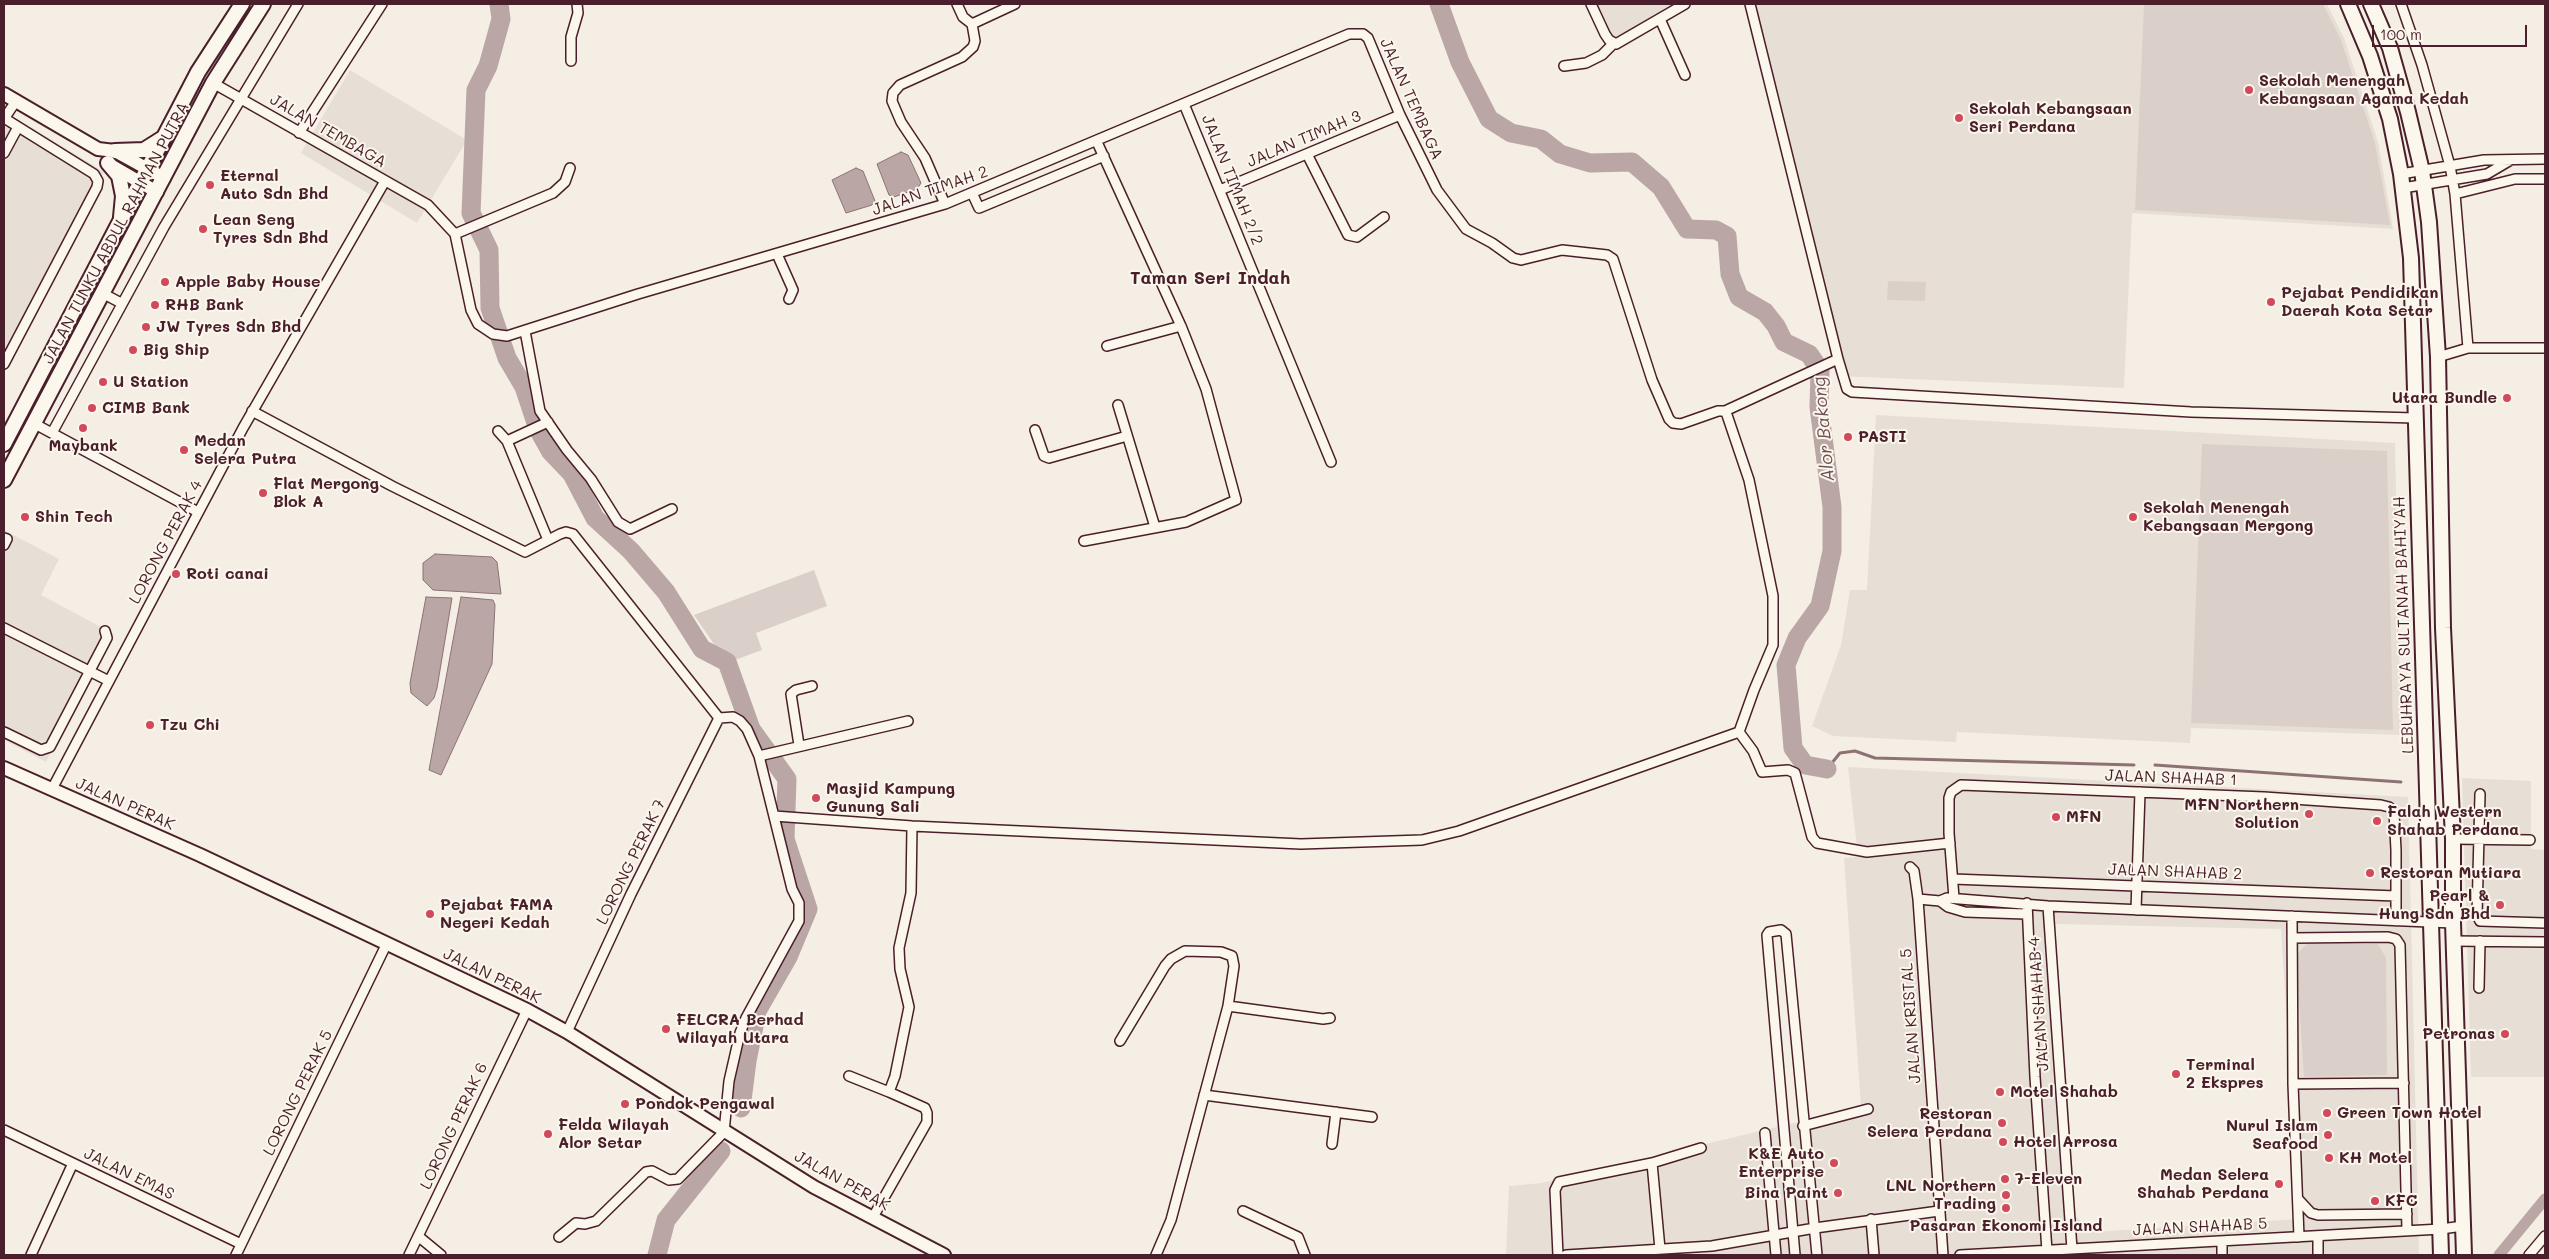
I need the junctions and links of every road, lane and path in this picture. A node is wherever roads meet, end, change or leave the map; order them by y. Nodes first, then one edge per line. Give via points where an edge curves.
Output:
1 (242, 4) edge
2 (263, 4) edge
3 (298, 4) edge
4 (382, 4) edge
5 (577, 4) edge
6 (957, 4) edge
7 (1015, 4) edge
8 (1591, 4) edge
9 (1685, 4) edge
10 (1750, 4) edge
11 (2348, 4) edge
12 (2371, 4) edge
13 (2401, 4) edge
14 (1660, 19) junction
15 (972, 24) junction
16 (1349, 34) joint
17 (1613, 44) junction
18 (571, 61) dead end
19 (1564, 66) dead end
20 (1685, 74) dead end
21 (214, 82) junction
22 (4, 94) edge
23 (241, 98) junction
24 (16, 101) junction
25 (1184, 104) junction
26 (1400, 115) junction
27 (4, 118) edge
28 (18, 127) junction
29 (299, 133) junction
30 (164, 138) junction
31 (1097, 142) junction
32 (4, 153) edge
33 (1307, 154) junction
34 (1104, 156) junction
35 (111, 157) junction
36 (2545, 159) edge
37 (2511, 160) junction
38 (2450, 166) junction
39 (570, 168) dead end
40 (148, 170) junction
41 (2423, 177) junction
42 (164, 178) junction
43 (2453, 179) junction
44 (2545, 179) edge
45 (385, 181) junction
46 (2402, 181) junction
47 (141, 183) junction
48 (1220, 190) junction
49 (157, 192) junction
50 (2455, 194) junction
51 (973, 195) junction
52 (945, 204) junction
53 (1384, 217) dead end
54 (120, 225) junction
55 (454, 234) junction
56 (777, 254) junction
57 (104, 294) junction
58 (789, 299) dead end
59 (121, 303) junction
60 (1181, 326) junction
61 (525, 331) junction
62 (1106, 346) dead end
63 (2468, 348) junction
64 (2545, 348) edge
65 (2438, 357) junction
66 (1838, 359) junction
67 (4, 364) edge
68 (1118, 405) dead end
69 (252, 411) junction
70 (1725, 411) junction
71 (2415, 418) junction
72 (35, 424) junction
73 (542, 424) junction
74 (1035, 430) dead end
75 (498, 431) dead end
76 (52, 433) junction
77 (1127, 436) junction
78 (507, 441) junction
79 (4, 444) edge
80 (1331, 462) dead end
81 (4, 480) edge
82 (672, 509) dead end
83 (198, 512) junction
84 (1155, 527) junction
85 (548, 540) junction
86 (1084, 542) dead end
87 (4, 628) edge
88 (105, 630) dead end
89 (91, 671) junction
90 (109, 681) junction
91 (812, 686) dead end
92 (719, 718) junction
93 (908, 722) dead end
94 (4, 732) edge
95 (1739, 732) junction
96 (799, 746) junction
97 (761, 755) junction
98 (4, 768) edge
99 (52, 789) junction
100 (2140, 792) junction
101 (2480, 794) dead end
102 (782, 817) junction
103 (912, 826) junction
104 (2453, 839) junction
105 (2479, 839) junction
106 (2530, 840) dead end
107 (1950, 844) junction
108 (1910, 867) dead end
109 (1953, 879) junction
110 (2137, 885) junction
111 (2396, 896) junction
112 (1954, 898) junction
113 (1918, 899) junction
114 (1940, 901) junction
115 (2027, 903) junction
116 (2048, 906) junction
117 (2136, 910) junction
118 (2026, 914) junction
119 (2292, 916) junction
120 (2396, 921) junction
121 (2430, 922) junction
122 (2453, 923) junction
123 (2545, 923) edge
124 (2292, 938) junction
125 (2454, 941) junction
126 (2480, 941) junction
127 (2545, 942) edge
128 (387, 943) junction
129 (2479, 988) dead end
130 (1228, 1006) junction
131 (527, 1010) junction
132 (1330, 1018) dead end
133 (567, 1032) junction
134 (1120, 1042) dead end
135 (850, 1076) dead end
136 (2404, 1083) junction
137 (2293, 1084) junction
138 (889, 1092) junction
139 (1204, 1095) junction
140 (1868, 1109) dead end
141 (1336, 1112) junction
142 (1372, 1117) dead end
143 (1803, 1126) junction
144 (4, 1130) edge
145 (724, 1132) junction
146 (1765, 1132) dead end
147 (1332, 1144) dead end
148 (1701, 1148) dead end
149 (1652, 1162) junction
150 (73, 1163) junction
151 (2298, 1199) junction
152 (1243, 1211) dead end
153 (1939, 1211) junction
154 (2407, 1214) junction
155 (873, 1217) junction
156 (1871, 1220) junction
157 (2463, 1226) junction
158 (1814, 1228) junction
159 (2441, 1229) junction
160 (2407, 1231) junction
161 (1793, 1232) junction
162 (1774, 1235) junction
163 (418, 1236) junction
164 (2318, 1236) junction
165 (2545, 1236) edge
166 (559, 1237) dead end
167 (2299, 1237) junction
168 (2222, 1241) junction
169 (241, 1244) junction
170 (1660, 1249) junction
171 (2072, 1249) junction
172 (2047, 1250) junction
173 (31, 1255) edge
174 (236, 1255) edge
175 (409, 1255) edge
176 (440, 1255) edge
177 (944, 1255) edge
178 (1156, 1255) edge
179 (1305, 1255) edge
180 (1558, 1255) edge
181 (1566, 1255) edge
182 (1776, 1255) edge
183 (1795, 1255) edge
184 (1817, 1255) edge
185 (1874, 1255) edge
186 (1943, 1255) edge
187 (1960, 1255) edge
188 (2222, 1255) edge
189 (2318, 1255) edge
190 (2441, 1255) edge
191 (2464, 1255) edge
192 (2529, 1255) edge

1 - 30 main road, JALAN TUNKU ABDUL RAHMAN PUTRA via 211,50
2 - 21 main road, JALAN TUNKU ABDUL RAHMAN PUTRA
3 - 23 street
4 - 29 street
5 - 18 street via 578,13 570,45
6 - 15 street via 963,17
7 - 15 street
8 - 17 street via 1604,34
9 - 14 street
10 - 66 street
11 - 46 main road, LEBUHRAYA SULTANAH BAHIYAH via 2370,56 2390,119
12 - 41 main road via 2390,48
13 - 38 street
14 - 17 street
14 - 20 street
15 - 52 street via 975,41 969,52 900,85 893,93 892,101 900,122 925,158
16 - 25 street, JALAN TIMAH 2
16 - 26 street, JALAN TEMBAGA via 1363,34 1368,38
17 - 19 street via 1586,64
21 - 23 street, JALAN TEMBAGA
21 - 42 main road, JALAN TUNKU ABDUL RAHMAN PUTRA
22 - 24 street
23 - 29 street, JALAN TEMBAGA
23 - 59 street
24 - 27 street
24 - 35 street
25 - 31 street, JALAN TIMAH 2
25 - 48 street, JALAN TIMAH 2/2
26 - 33 street, JALAN TIMAH 3
26 - 70 street, JALAN TEMBAGA via 1437,190 1466,229 1520,260 1562,250 1606,255 1613,259 1652,380 1673,422 1680,424 1704,414
27 - 28 street
28 - 32 street
28 - 67 street via 94,174 97,187
29 - 45 street, JALAN TEMBAGA
30 - 35 main road via 144,150
30 - 40 main road, JALAN TUNKU ABDUL RAHMAN PUTRA
31 - 34 street
31 - 51 street, JALAN TIMAH 2
33 - 48 street, JALAN TIMAH 3
33 - 53 street via 1348,234 1357,237
34 - 51 street via 979,208
34 - 60 street
35 - 40 street
35 - 47 street
35 - 54 main road via 123,196
36 - 37 street
37 - 38 street via 2484,160
37 - 43 street via 2487,174
38 - 41 street
38 - 43 street
39 - 55 street via 565,182 553,193
40 - 42 street
40 - 47 main road, JALAN TUNKU ABDUL RAHMAN PUTRA
40 - 49 main road via 155,180
41 - 43 street
41 - 46 street
41 - 46 street
41 - 65 main road
42 - 49 main road, JALAN TUNKU ABDUL RAHMAN PUTRA
43 - 50 street
44 - 50 street via 2515,179
45 - 55 street, JALAN TEMBAGA via 428,205
45 - 69 street, LORONG PERAK 4
46 - 71 main road, LEBUHRAYA SULTANAH BAHIYAH via 2414,297
47 - 49 street
47 - 54 main road, JALAN TUNKU ABDUL RAHMAN PUTRA
48 - 80 street, JALAN TIMAH 2/2
49 - 57 main road, JALAN TUNKU ABDUL RAHMAN PUTRA
50 - 63 street
51 - 52 street, JALAN TIMAH 2
52 - 56 street, JALAN TIMAH 2
54 - 79 main road, JALAN TUNKU ABDUL RAHMAN PUTRA
55 - 61 street, JALAN TIMAH 2 via 471,310 481,327 493,334 507,336
56 - 58 street via 793,290
56 - 61 street, JALAN TIMAH 2
57 - 59 street
57 - 72 main road, JALAN TUNKU ABDUL RAHMAN PUTRA
59 - 76 street
60 - 62 street
60 - 84 street via 1206,389 1236,500 1186,522
61 - 73 street
63 - 64 street
63 - 65 street
65 - 104 main road via 2443,628
66 - 70 street
66 - 71 street via 1847,389 1860,394 2210,412
68 - 77 street
69 - 83 street, LORONG PERAK 4
69 - 85 street via 513,547 525,552
70 - 95 street via 1749,480 1772,596 1773,645
71 - 121 main road, LEBUHRAYA SULTANAH BAHIYAH
72 - 76 street
72 - 81 main road, JALAN TUNKU ABDUL RAHMAN PUTRA
73 - 78 street
73 - 82 street via 591,479 624,527 630,529
74 - 77 street via 1044,456 1048,458
75 - 78 street
76 - 83 street
77 - 84 street
78 - 85 street
83 - 90 street, LORONG PERAK 4
84 - 86 street
85 - 92 street via 566,532 578,537
87 - 89 street
88 - 89 street via 107,638
89 - 90 street
89 - 94 street via 50,747 40,750
90 - 99 street, LORONG PERAK 4
91 - 96 street via 791,694
92 - 97 street via 733,717 747,729
92 - 133 street, LORONG PERAK 7
93 - 96 street
95 - 103 street via 1459,831 1422,840 1301,844
95 - 107 street via 1753,751 1762,772 1788,770 1795,773 1812,837 1817,843 1867,852
96 - 97 street
97 - 102 street
98 - 99 street, JALAN PERAK
99 - 128 street, JALAN PERAK
100 - 107 street, JALAN SHAHAB 1 via 1961,785 1951,792 1949,798
100 - 110 street
100 - 111 street, JALAN SHAHAB 1 via 2389,808 2394,812
101 - 105 street
102 - 103 street
102 - 145 street via 792,889 800,910 799,921 746,1018 738,1039 729,1081
103 - 138 street via 911,893 899,954 909,1007
104 - 105 street
104 - 122 main road
105 - 106 street
105 - 123 street via 2477,915 2480,921
107 - 109 street, JALAN SHAHAB 1
108 - 113 street, JALAN KRISTAL 5 via 1914,871
109 - 110 street, JALAN SHAHAB 2
109 - 112 street, JALAN SHAHAB 1
110 - 111 street, JALAN SHAHAB 2
110 - 117 street
111 - 120 street, JALAN SHAHAB 1
112 - 114 street
112 - 115 street
113 - 114 street
113 - 153 street, JALAN KRISTAL 5
114 - 118 street via 1966,912
115 - 116 street
115 - 118 street
116 - 117 street
116 - 171 street, JALAN SHAHAB 4
117 - 119 street
118 - 172 street
119 - 120 street
119 - 124 street
120 - 121 street
121 - 122 street
121 - 159 main road, LEBUHRAYA SULTANAH BAHIYAH
122 - 125 main road
124 - 136 street via 2396,939 2400,945
124 - 137 street
125 - 126 street
125 - 157 main road
126 - 127 street
126 - 129 street
128 - 131 street, JALAN PERAK
128 - 169 street, LORONG PERAK 5
130 - 132 street
130 - 134 street via 1234,966 1232,956 1221,952 1177,954 1165,966
130 - 139 street
131 - 133 street, JALAN PERAK
131 - 163 street, LORONG PERAK 6
133 - 145 street, JALAN PERAK
135 - 138 street
136 - 137 street
136 - 154 street
137 - 151 street
138 - 155 street via 925,1108 927,1122
139 - 141 street
139 - 178 street via 1171,1220
140 - 143 street
141 - 142 street
141 - 147 street
143 - 158 street
143 - 161 street via 1786,934 1784,930 1771,931 1767,935
144 - 150 street, JALAN EMAS
145 - 155 street, JALAN PERAK via 814,1187
145 - 166 street via 678,1179 669,1180 657,1172 646,1172 596,1221 576,1223
146 - 162 street
148 - 149 street
149 - 170 street
149 - 180 street via 1559,1182 1556,1185
150 - 169 street, JALAN EMAS
150 - 173 street
151 - 154 street via 2311,1213 2318,1215
151 - 167 street
152 - 179 street via 1298,1237
153 - 156 street
153 - 186 street, JALAN KRISTAL 5
154 - 160 street
155 - 177 street, JALAN PERAK
156 - 158 street
156 - 185 street
157 - 159 street, JALAN SHAHAB 5
157 - 191 main road
158 - 161 street
158 - 184 street
159 - 160 street, JALAN SHAHAB 5
159 - 190 main road, LEBUHRAYA SULTANAH BAHIYAH
160 - 164 street, JALAN SHAHAB 5
161 - 162 street
161 - 183 street
162 - 170 street via 1712,1246
162 - 182 street
163 - 175 street, LORONG PERAK 6
163 - 176 street
164 - 167 street, JALAN SHAHAB 5
164 - 189 street
165 - 192 street
167 - 168 street, JALAN SHAHAB 5
168 - 171 street, JALAN SHAHAB 5
168 - 188 street
169 - 174 street, LORONG PERAK 5
170 - 181 street
171 - 172 street, JALAN SHAHAB 5
172 - 187 street, JALAN SHAHAB 5

